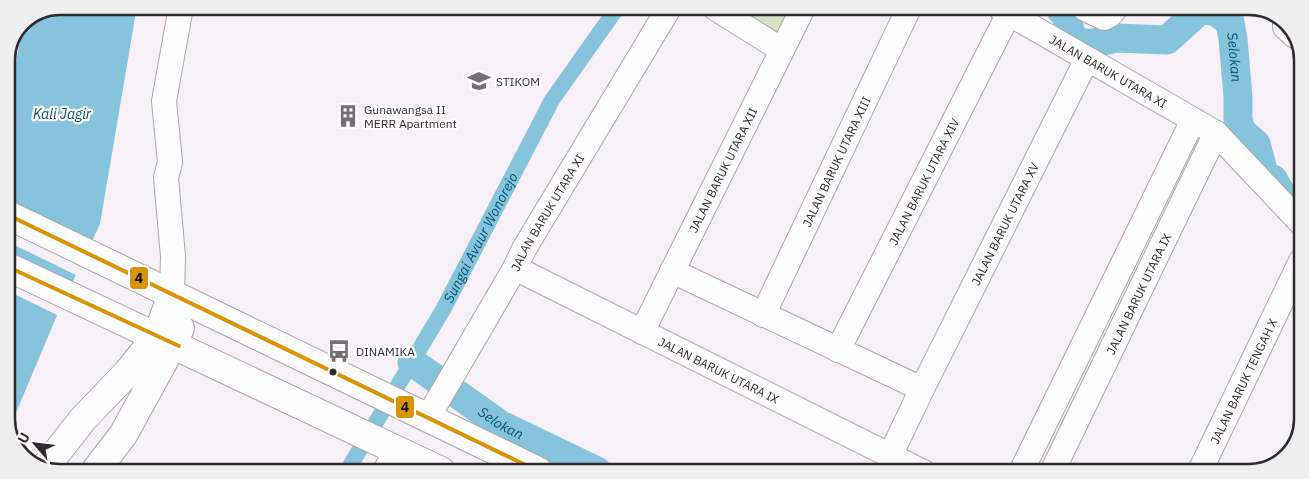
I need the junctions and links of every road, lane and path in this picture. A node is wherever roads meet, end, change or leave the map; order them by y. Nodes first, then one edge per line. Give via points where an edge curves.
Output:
1 (178, 15) edge
2 (666, 15) edge
3 (727, 15) edge
4 (800, 15) edge
5 (906, 15) edge
6 (1003, 15) edge
7 (1012, 15) edge
8 (1098, 15) edge
9 (1111, 15) edge
10 (782, 50) junction
11 (1087, 59) junction
12 (1193, 120) junction
13 (1222, 139) junction
14 (1294, 216) edge
15 (15, 218) edge
16 (515, 268) junction
17 (15, 270) edge
18 (672, 271) junction
19 (1294, 275) edge
20 (181, 299) junction
21 (763, 315) junction
22 (642, 332) junction
23 (165, 340) junction
24 (838, 350) junction
25 (922, 389) junction
26 (423, 412) junction
27 (389, 455) edge
28 (890, 456) junction
29 (49, 463) edge
30 (101, 464) edge
31 (418, 464) edge
32 (524, 464) edge
33 (906, 464) edge
34 (1024, 464) edge
35 (1056, 464) edge
36 (1202, 464) edge

1 - 20 street via 164,101 170,162 166,178 173,256
2 - 16 street, JALAN BARUK UTARA XI
3 - 10 street
4 - 10 street, JALAN BARUK UTARA XII
5 - 21 street, JALAN BARUK UTARA XIII
6 - 24 street, JALAN BARUK UTARA XIV
7 - 11 street, JALAN BARUK UTARA XI
8 - 9 street via 1104,18
10 - 18 street, JALAN BARUK UTARA XII
11 - 12 street, JALAN BARUK UTARA XI
11 - 25 street, JALAN BARUK UTARA XV
12 - 13 street, JALAN BARUK UTARA XI
12 - 34 street
13 - 14 street, JALAN BARUK UTARA XI
13 - 35 street, JALAN BARUK UTARA IX
15 - 20 main road
16 - 22 street, JALAN BARUK UTARA IX
16 - 26 street, JALAN BARUK UTARA XI via 447,384
17 - 23 main road
18 - 21 street
18 - 22 street, JALAN BARUK UTARA XII
19 - 36 street, JALAN BARUK TENGAH X
20 - 23 main road
20 - 26 main road via 368,390
21 - 24 street
22 - 28 street, JALAN BARUK UTARA IX
23 - 27 main road via 350,427
23 - 29 main road via 128,372 83,419
23 - 30 main road via 123,435
24 - 25 street
25 - 28 street, JALAN BARUK UTARA XV
26 - 32 main road
27 - 31 main road
28 - 33 street, JALAN BARUK UTARA IX

